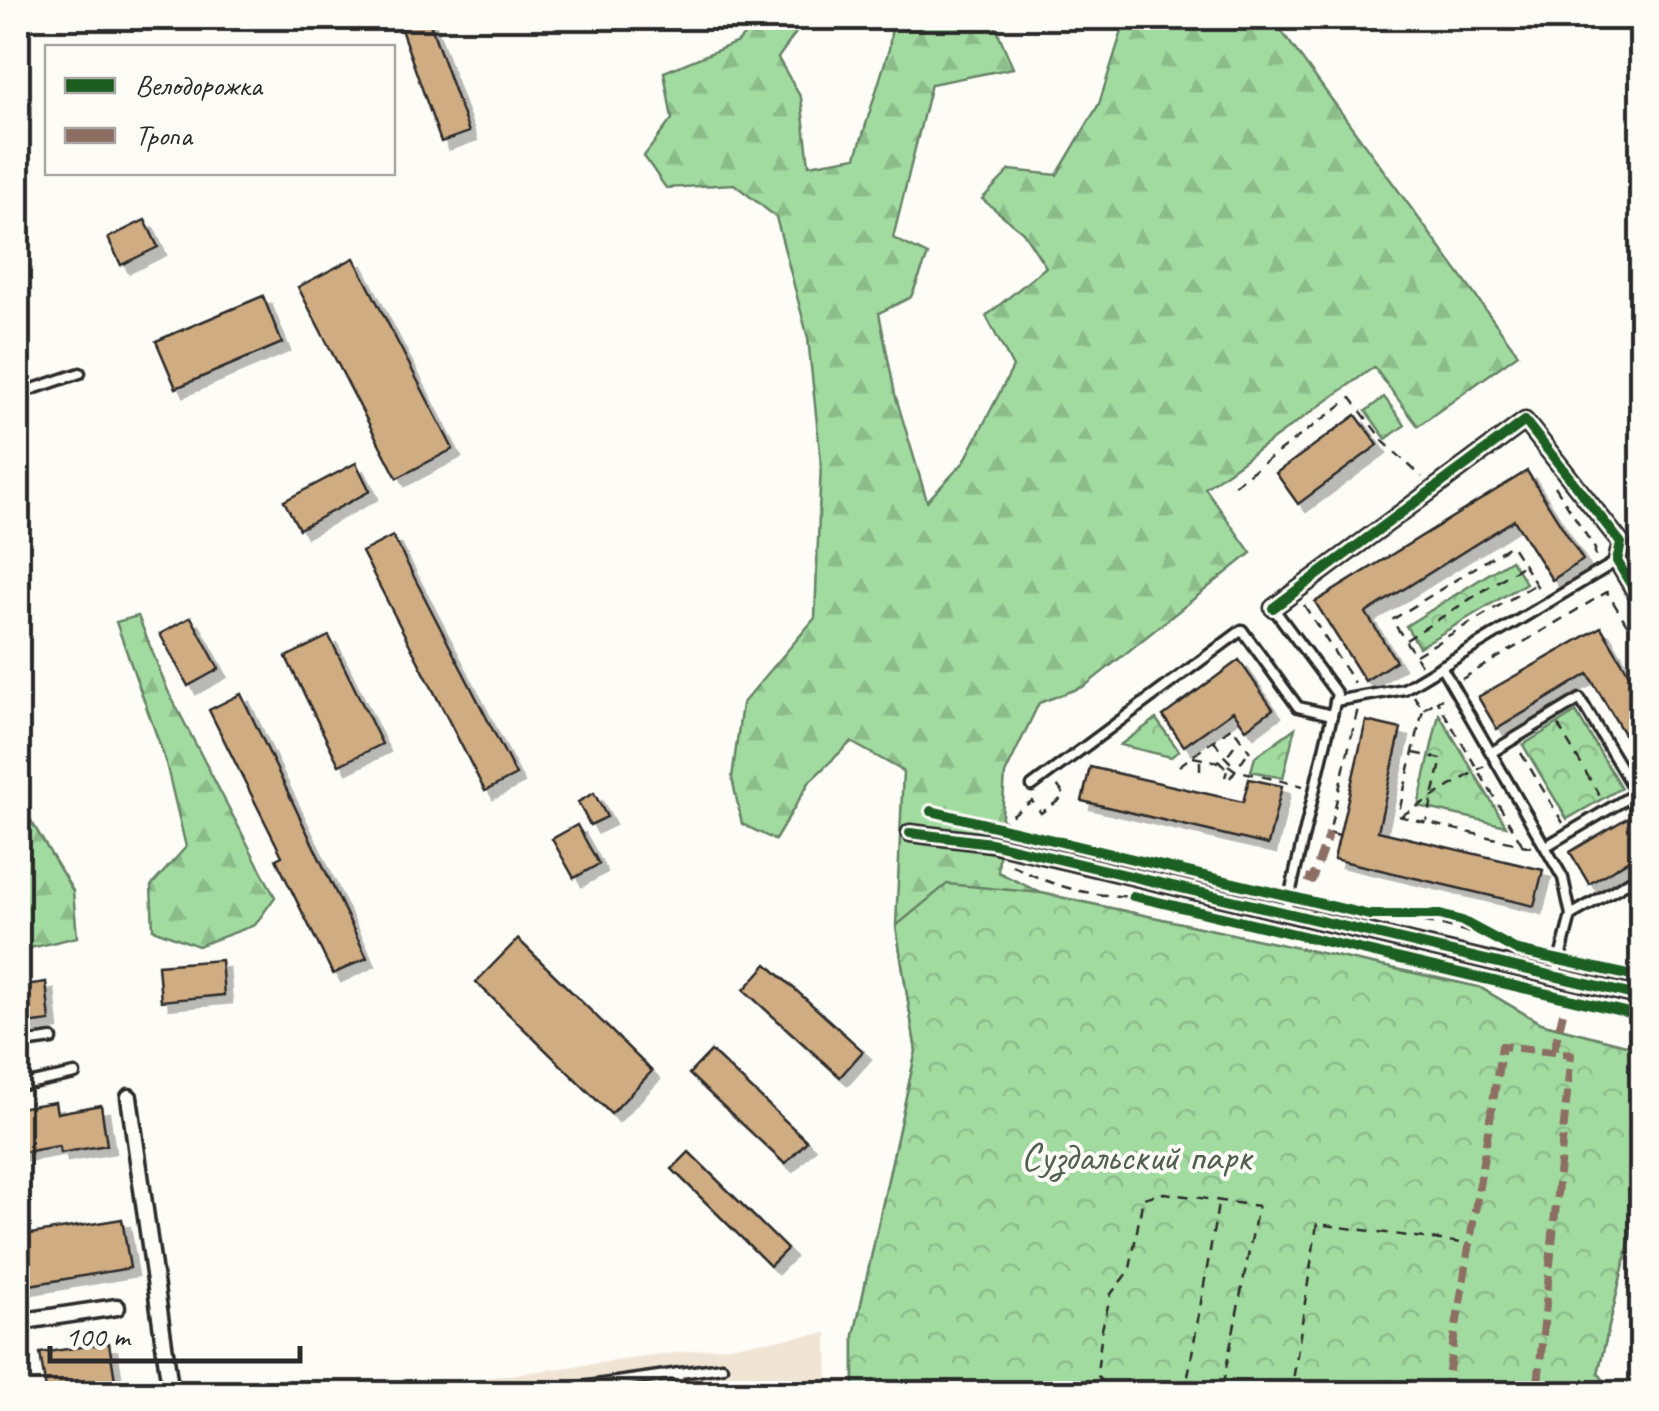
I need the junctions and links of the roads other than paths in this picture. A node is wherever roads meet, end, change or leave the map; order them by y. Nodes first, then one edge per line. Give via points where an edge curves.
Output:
1 (80, 373) dead end
2 (18, 394) edge
3 (1617, 561) junction
4 (1642, 602) edge
5 (1273, 608) joint
6 (1441, 666) junction
7 (1335, 701) junction
8 (1332, 715) junction
9 (1494, 755) junction
10 (1032, 786) dead end
11 (910, 834) dead end
12 (1548, 845) junction
13 (1642, 874) edge
14 (1285, 915) junction
15 (1572, 916) junction
16 (1556, 978) junction
17 (1642, 997) edge
18 (52, 1039) dead end
19 (18, 1044) edge
20 (74, 1074) dead end
21 (18, 1086) edge
22 (130, 1097) dead end
23 (117, 1307) dead end
24 (18, 1322) edge
25 (722, 1366) dead end
26 (678, 1373) junction
27 (595, 1389) edge
28 (171, 1394) edge
29 (532, 1394) edge
30 (679, 1394) edge

1 - 2 lane
3 - 4 street
3 - 5 street via 1620,543 1524,421
3 - 6 lane
5 - 7 lane via 1337,694
6 - 7 lane via 1404,689
6 - 9 lane
7 - 8 lane
8 - 10 lane via 1298,707 1242,630
8 - 14 lane
9 - 12 lane
9 - 12 lane via 1580,699 1636,793
11 - 14 street via 991,844
12 - 15 lane
13 - 15 lane
14 - 16 street
15 - 16 lane
16 - 17 street
18 - 19 lane
20 - 21 lane
22 - 28 street
23 - 24 street
25 - 26 lane
26 - 27 lane
26 - 30 lane
27 - 29 lane

